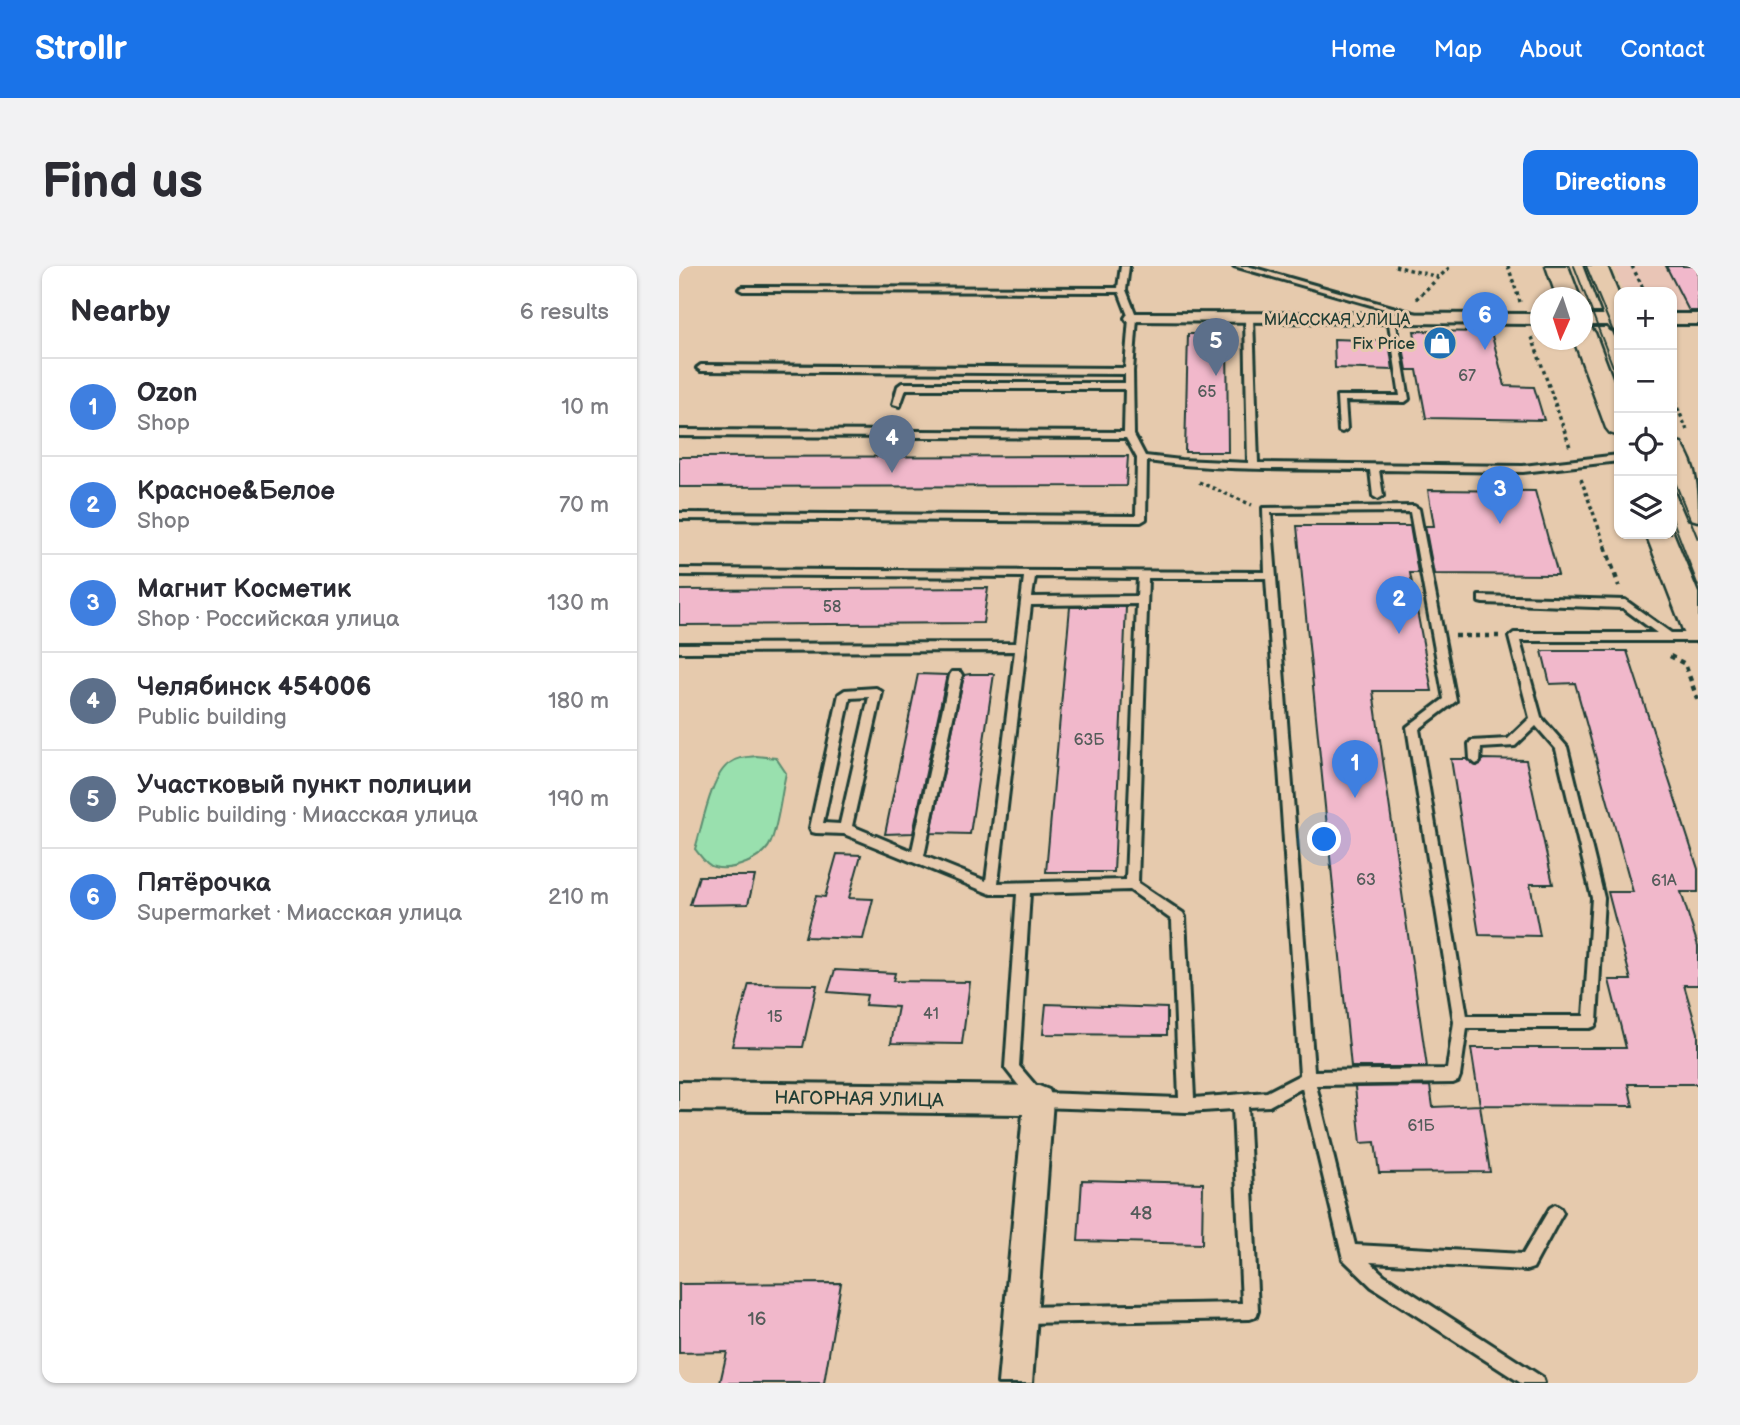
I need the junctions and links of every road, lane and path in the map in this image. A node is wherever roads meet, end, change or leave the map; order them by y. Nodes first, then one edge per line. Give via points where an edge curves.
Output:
1 (1125, 266) edge
2 (1238, 266) edge
3 (1395, 266) edge
4 (1413, 266) edge
5 (1451, 266) edge
6 (1509, 266) edge
7 (1557, 266) edge
8 (1596, 266) edge
9 (1632, 266) edge
10 (1416, 272) junction
11 (1439, 277) junction
12 (1565, 287) edge
13 (1643, 287) edge
14 (743, 289) dead end
15 (1122, 290) junction
16 (1614, 309) edge
17 (1530, 312) edge
18 (1397, 315) junction
19 (1133, 318) junction
20 (1249, 318) junction
21 (1530, 319) edge
22 (1677, 319) edge
23 (1698, 319) edge
24 (1593, 320) edge
25 (1614, 321) edge
26 (1542, 350) edge
27 (1589, 350) edge
28 (701, 369) dead end
29 (1129, 371) junction
30 (1129, 386) junction
31 (897, 404) dead end
32 (1675, 413) edge
33 (1614, 415) edge
34 (1342, 429) dead end
35 (679, 433) edge
36 (1129, 435) junction
37 (1680, 440) edge
38 (1142, 458) junction
39 (1614, 459) edge
40 (1576, 463) junction
41 (1253, 466) junction
42 (1374, 467) junction
43 (1192, 479) dead end
44 (1378, 496) dead end
45 (1266, 510) junction
46 (1698, 512) edge
47 (679, 516) edge
48 (1662, 539) edge
49 (679, 572) edge
50 (1030, 573) junction
51 (1143, 573) junction
52 (1270, 575) junction
53 (1483, 599) dead end
54 (1142, 600) junction
55 (1027, 601) junction
56 (1625, 604) junction
57 (1698, 630) edge
58 (1438, 636) junction
59 (1514, 637) junction
60 (1636, 637) junction
61 (1669, 637) junction
62 (1698, 637) edge
63 (1021, 647) junction
64 (679, 648) edge
65 (956, 676) dead end
66 (1698, 701) edge
67 (1536, 719) junction
68 (1476, 759) dead end
69 (845, 829) junction
70 (917, 858) junction
71 (1132, 885) junction
72 (1024, 887) junction
73 (991, 888) junction
74 (1461, 1022) junction
75 (1307, 1078) junction
76 (679, 1096) edge
77 (1039, 1100) junction
78 (1240, 1101) junction
79 (1187, 1105) junction
80 (1555, 1213) dead end
81 (1349, 1253) junction
82 (1021, 1315) junction
83 (1015, 1383) edge
84 (1536, 1383) edge

1 - 15 lane
2 - 18 lane
3 - 10 path
4 - 10 path
5 - 11 path
6 - 17 path
7 - 12 main road
8 - 16 main road
9 - 13 path
10 - 11 path
11 - 18 path
14 - 15 lane
15 - 19 lane
18 - 20 street, МИАССКАЯ УЛИЦА
18 - 21 street, МИАССКАЯ УЛИЦА
18 - 34 lane via 1405,399 1340,398
19 - 20 street, МИАССКАЯ УЛИЦА
19 - 29 lane
20 - 41 lane
22 - 23 street
24 - 25 street
26 - 40 path
27 - 33 main road
28 - 29 lane
29 - 30 lane
30 - 31 lane via 902,386
30 - 36 lane
32 - 37 path
35 - 36 lane
36 - 38 lane
37 - 46 main road
38 - 41 lane
38 - 47 lane via 1141,519
39 - 40 lane
40 - 42 lane via 1523,469
40 - 56 path
41 - 42 lane
42 - 44 lane
43 - 45 path
45 - 52 lane
45 - 58 lane via 1414,509
48 - 57 main road
49 - 50 lane
50 - 51 lane
50 - 55 lane
51 - 52 lane
51 - 54 lane
52 - 75 lane
53 - 56 lane
54 - 55 lane
54 - 71 lane
55 - 63 lane
56 - 61 lane
58 - 59 path
58 - 74 lane via 1450,701 1413,727
59 - 60 lane
59 - 67 lane
60 - 61 lane
60 - 66 path via 1685,664
61 - 62 lane
63 - 64 lane
63 - 73 lane
65 - 70 lane
67 - 68 lane via 1511,743 1475,744
67 - 74 lane via 1560,747 1598,898 1590,1022
69 - 69 lane via 854,792 876,692 845,694 816,828
69 - 70 lane
70 - 73 lane
71 - 72 lane
71 - 79 lane via 1178,917
72 - 73 lane
72 - 77 lane via 1012,1068
74 - 75 lane via 1453,1076
75 - 78 lane via 1269,1099
75 - 81 lane
76 - 77 street, НАГОРНАЯ УЛИЦА
77 - 79 lane
77 - 82 street
78 - 79 lane
78 - 82 lane via 1251,1311
80 - 81 lane via 1527,1262
81 - 84 lane via 1378,1281
82 - 83 street

